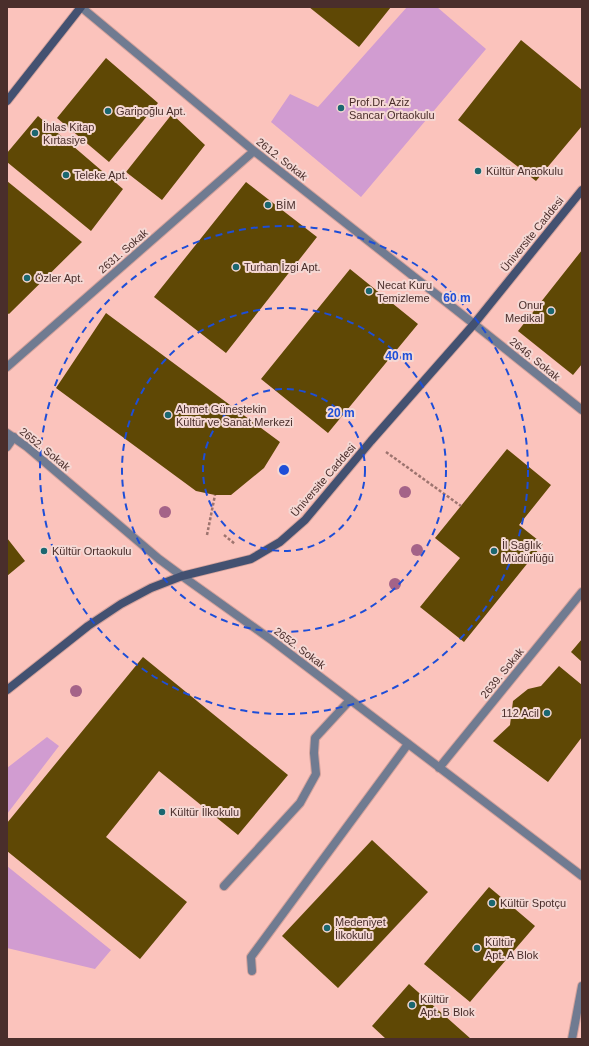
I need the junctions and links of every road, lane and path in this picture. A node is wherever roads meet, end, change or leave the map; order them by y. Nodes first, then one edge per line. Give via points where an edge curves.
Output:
1 (81, 7) edge
2 (7, 101) edge
3 (254, 151) junction
4 (582, 190) edge
5 (474, 324) junction
6 (7, 367) edge
7 (582, 410) edge
8 (10, 435) edge
9 (371, 441) junction
10 (7, 447) edge
11 (215, 495) dead end
12 (461, 506) dead end
13 (207, 534) dead end
14 (182, 576) junction
15 (582, 592) edge
16 (7, 690) edge
17 (350, 700) junction
18 (408, 744) junction
19 (439, 768) junction
20 (582, 876) edge
21 (224, 886) dead end
22 (252, 971) dead end
23 (582, 986) edge
24 (572, 1039) edge

1 - 2 street
1 - 3 street, 2612. Sokak
3 - 5 street, 2612. Sokak
3 - 6 street, 2631. Sokak
4 - 5 street, Üniversite Caddesi
5 - 7 street, 2646. Sokak
5 - 9 street, Üniversite Caddesi
8 - 10 street
8 - 14 street, 2652. Sokak
9 - 12 path
9 - 14 street, Üniversite Caddesi via 305,520 280,542 251,558
11 - 13 path
14 - 16 street, Üniversite Caddesi via 121,604 88,626
14 - 17 street, 2652. Sokak
15 - 19 street, 2639. Sokak
17 - 18 street, 2652. Sokak
17 - 21 street via 315,738 316,774 300,804
18 - 19 street, 2652. Sokak
18 - 22 street via 251,957
19 - 20 street, 2652. Sokak
23 - 24 street

